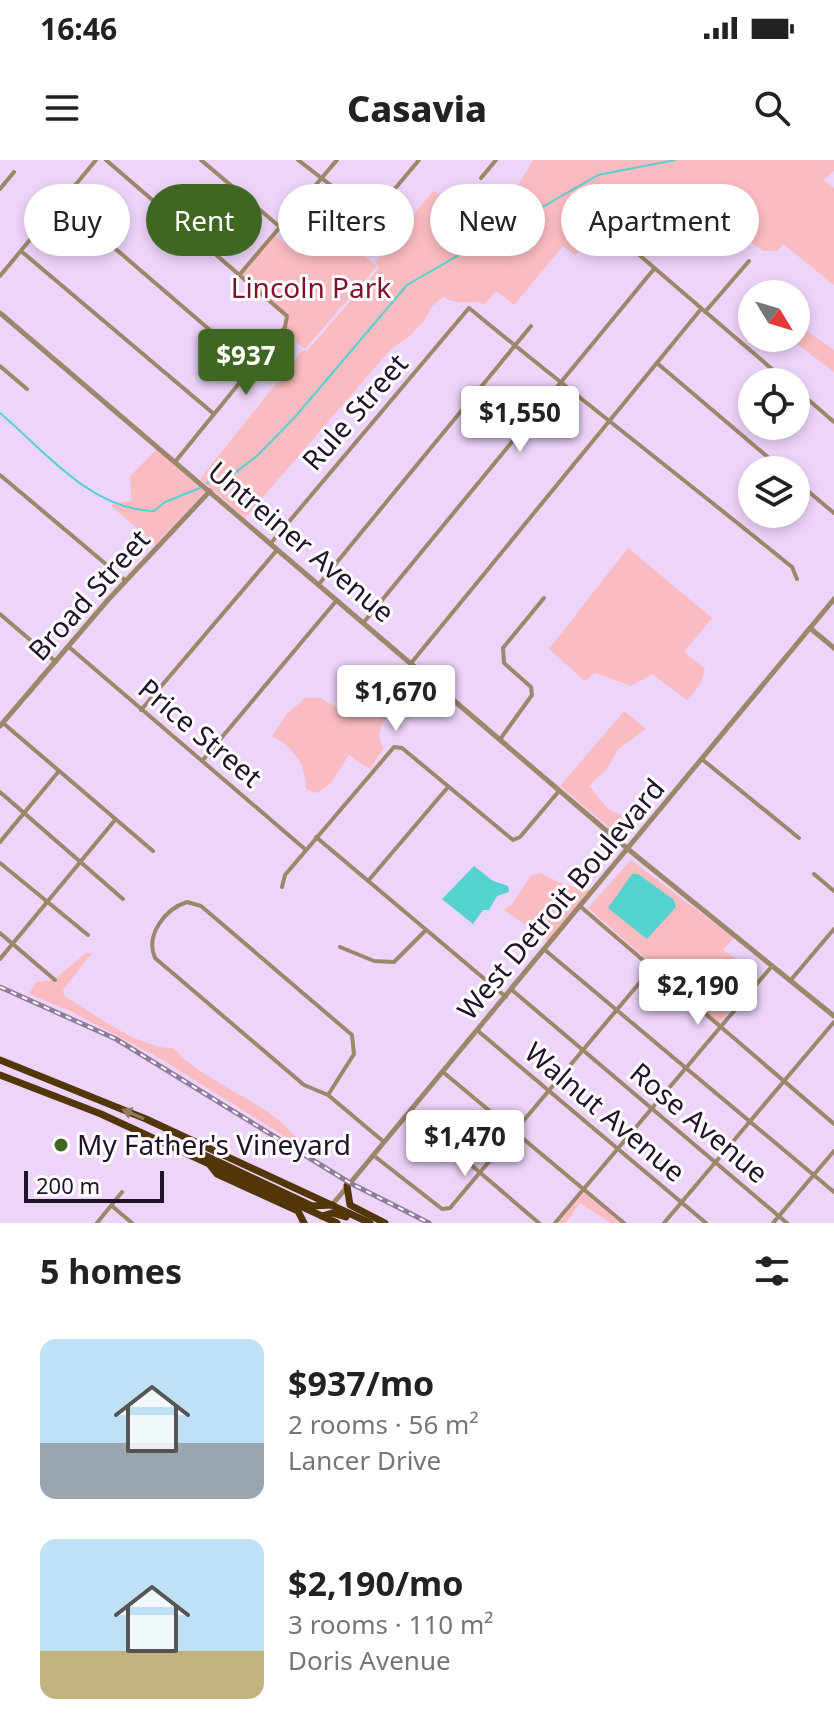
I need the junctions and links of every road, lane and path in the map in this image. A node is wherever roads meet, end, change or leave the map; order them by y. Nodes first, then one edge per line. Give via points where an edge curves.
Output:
1 (96, 160) edge
2 (106, 160) edge
3 (201, 160) edge
4 (298, 160) edge
5 (337, 160) edge
6 (419, 160) edge
7 (496, 160) edge
8 (14, 172) dead end
9 (481, 178) dead end
10 (321, 179) junction
11 (76, 184) edge
12 (317, 184) edge
13 (0, 189) edge
14 (278, 225) edge
15 (278, 229) edge
16 (24, 247) edge
17 (21, 251) junction
18 (124, 256) edge
19 (640, 256) edge
20 (749, 261) dead end
21 (654, 269) junction
22 (240, 274) junction
23 (0, 276) edge
24 (703, 311) junction
25 (0, 313) edge
26 (531, 326) dead end
27 (514, 346) junction
28 (657, 363) junction
29 (0, 366) edge
30 (253, 367) junction
31 (770, 368) edge
32 (560, 383) junction
33 (27, 389) dead end
34 (810, 401) edge
35 (214, 414) junction
36 (834, 422) edge
37 (608, 423) junction
38 (767, 456) edge
39 (175, 462) junction
40 (0, 475) edge
41 (210, 491) junction
42 (810, 493) edge
43 (834, 513) edge
44 (271, 543) junction
45 (278, 549) junction
46 (797, 579) dead end
47 (126, 581) junction
48 (319, 584) junction
49 (544, 598) dead end
50 (337, 599) junction
51 (834, 599) edge
52 (0, 614) edge
53 (364, 622) junction
54 (810, 628) junction
55 (69, 647) junction
56 (834, 648) edge
57 (56, 662) junction
58 (412, 662) junction
59 (141, 710) junction
60 (2, 724) edge
61 (501, 738) junction
62 (703, 760) junction
63 (202, 761) junction
64 (59, 771) junction
65 (448, 787) junction
66 (560, 789) junction
67 (0, 792) edge
68 (24, 813) junction
69 (115, 820) junction
70 (316, 837) junction
71 (799, 838) dead end
72 (0, 842) edge
73 (306, 850) junction
74 (629, 850) junction
75 (153, 851) dead end
76 (80, 861) junction
77 (0, 863) edge
78 (814, 874) dead end
79 (368, 881) junction
80 (282, 887) dead end
81 (834, 891) edge
82 (123, 899) dead end
83 (45, 901) junction
84 (581, 907) junction
85 (834, 929) edge
86 (426, 930) junction
87 (0, 933) edge
88 (88, 935) dead end
89 (12, 943) junction
90 (340, 947) dead end
91 (545, 950) junction
92 (0, 959) edge
93 (772, 966) junction
94 (652, 968) junction
95 (55, 980) dead end
96 (790, 981) junction
97 (512, 990) junction
98 (506, 997) junction
99 (616, 1009) junction
100 (834, 1019) edge
101 (720, 1027) junction
102 (478, 1031) junction
103 (581, 1050) junction
104 (0, 1063) edge
105 (685, 1068) junction
106 (443, 1072) junction
107 (0, 1075) edge
108 (783, 1080) junction
109 (547, 1090) junction
110 (328, 1095) junction
111 (651, 1108) junction
112 (409, 1112) junction
113 (749, 1121) junction
114 (834, 1124) edge
115 (513, 1131) junction
116 (384, 1142) junction
117 (617, 1148) junction
118 (180, 1150) junction
119 (834, 1151) edge
120 (373, 1155) junction
121 (715, 1162) junction
122 (208, 1163) junction
123 (480, 1172) junction
124 (814, 1175) junction
125 (347, 1186) junction
126 (583, 1189) junction
127 (122, 1192) dead end
128 (834, 1192) edge
129 (682, 1203) junction
130 (332, 1205) junction
131 (112, 1206) junction
132 (779, 1216) junction
133 (320, 1220) edge
134 (97, 1223) edge
135 (132, 1223) edge
136 (304, 1223) edge
137 (337, 1223) edge
138 (359, 1223) edge
139 (370, 1223) edge
140 (385, 1223) edge
141 (539, 1223) edge
142 (555, 1223) edge
143 (624, 1223) edge
144 (664, 1223) edge
145 (706, 1223) edge
146 (773, 1223) edge
147 (787, 1223) edge

1 - 11 street
2 - 22 street
3 - 14 street
4 - 10 street
5 - 10 street
6 - 10 street via 368,214
7 - 9 street
8 - 13 street
10 - 12 street
15 - 22 street
16 - 17 street
17 - 23 street
17 - 35 street
18 - 30 street
19 - 21 street
20 - 24 street
21 - 24 street
21 - 32 street
22 - 30 street via 287,319
24 - 28 street
24 - 31 street
25 - 39 street, Untreiner Avenue
26 - 27 street
27 - 32 street
27 - 44 street, Rule Street via 469,308
27 - 48 street
28 - 37 street
28 - 38 street
29 - 33 street
30 - 35 street
32 - 37 street
32 - 53 street
34 - 36 street
35 - 39 street
37 - 46 street via 792,567
37 - 58 street
39 - 41 street, Untreiner Avenue
40 - 47 street
41 - 44 street, Untreiner Avenue
41 - 47 street, Broad Street
42 - 43 street
44 - 45 street, Untreiner Avenue
45 - 48 street, Untreiner Avenue
45 - 59 street
47 - 55 street, Broad Street
48 - 50 street, Untreiner Avenue
49 - 61 street via 503,648 504,663 531,687 532,695
50 - 53 street, Untreiner Avenue
50 - 63 street
51 - 54 street, West Detroit Boulevard
52 - 57 street
53 - 58 street, Untreiner Avenue
54 - 56 street
54 - 62 street, West Detroit Boulevard
55 - 57 street, Broad Street
55 - 59 street, Price Street
57 - 60 street, Broad Street
58 - 61 street, Untreiner Avenue
59 - 63 street, Price Street
60 - 64 street
61 - 66 street, Untreiner Avenue
62 - 71 street
62 - 74 street, West Detroit Boulevard
63 - 73 street, Price Street
64 - 68 street
64 - 69 street
65 - 66 street via 513,840
65 - 70 street via 394,747
65 - 79 street
66 - 74 street, Untreiner Avenue
67 - 68 street
68 - 72 street
68 - 76 street
69 - 75 street
69 - 76 street
70 - 73 street
70 - 79 street
73 - 80 street via 285,875
74 - 84 street, West Detroit Boulevard
74 - 93 street, Untreiner Avenue
76 - 82 street
76 - 83 street
77 - 83 street
78 - 81 street
79 - 86 street
83 - 88 street
83 - 89 street
84 - 91 street, West Detroit Boulevard
84 - 94 street
85 - 96 street
86 - 90 street via 394,962 374,961
86 - 98 street
87 - 89 street
89 - 92 street
89 - 95 street
91 - 97 street, West Detroit Boulevard
91 - 99 street
93 - 96 street, Untreiner Avenue
93 - 101 street
94 - 99 street
94 - 101 street
96 - 100 street, Untreiner Avenue
97 - 98 street, West Detroit Boulevard
97 - 103 street, Rose Avenue
98 - 102 street, West Detroit Boulevard
99 - 103 street
99 - 105 street
100 - 108 street
101 - 105 street
101 - 108 street
102 - 106 street, West Detroit Boulevard
102 - 109 street, Walnut Avenue
103 - 109 street
103 - 111 street, Rose Avenue
130 -> 104 highway via 146,1119
105 - 111 street
105 - 113 street
106 - 112 street, West Detroit Boulevard
106 - 115 street
107 - 118 highway
108 - 113 street
108 - 114 street
109 - 115 street
109 - 117 street, Walnut Avenue
110 - 110 street via 354,1054 349,1030 201,906 187,902 171,911 152,938 158,963 304,1085
110 - 116 street
111 - 117 street
111 - 121 street, Rose Avenue
112 - 116 street, West Detroit Boulevard
112 - 123 street
113 - 121 street
113 - 124 street
115 - 123 street
115 - 126 street
116 - 120 street, West Detroit Boulevard
117 - 126 street
117 - 129 street, Walnut Avenue
118 - 122 highway
118 - 130 highway via 189,1148 312,1206
119 - 124 street
120 - 123 street via 444,1210
120 - 125 street, West Detroit Boulevard
121 - 129 street
121 - 132 street, Rose Avenue
122 - 133 highway
122 - 136 highway via 217,1174 298,1211
123 - 141 street
124 - 128 street
124 - 132 street
125 - 130 street, West Detroit Boulevard
125 - 140 highway via 350,1205
126 - 142 street
126 - 143 street
127 - 131 street
129 - 144 street
129 - 145 street, Walnut Avenue
130 - 133 street, West Detroit Boulevard
130 - 139 highway
131 - 134 street
131 - 135 street
132 - 146 street
132 - 147 street, Rose Avenue
133 - 137 highway
133 - 138 highway via 332,1213

